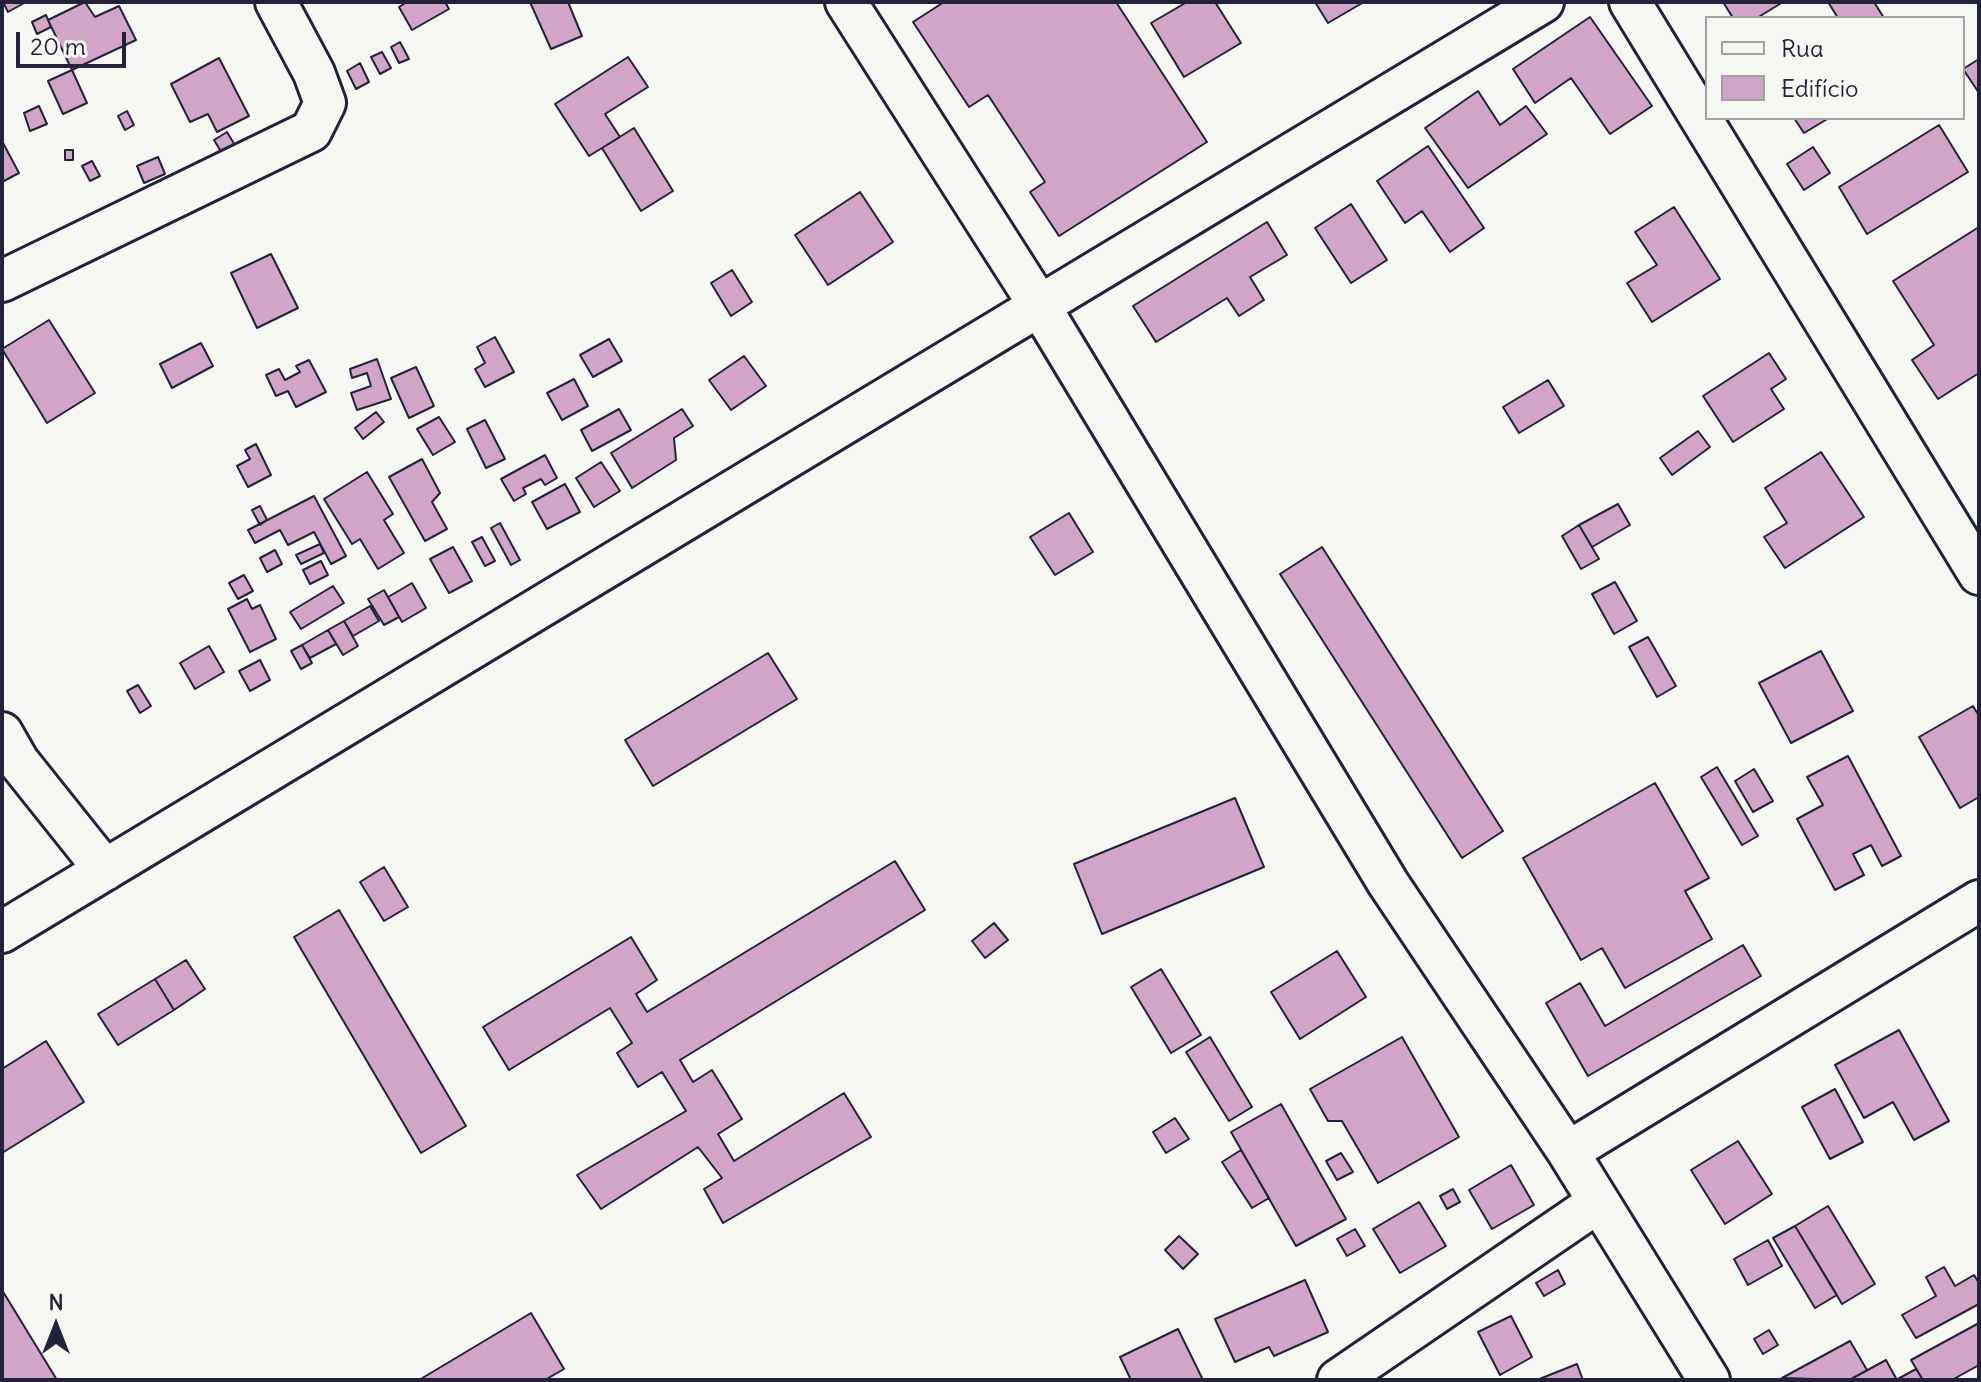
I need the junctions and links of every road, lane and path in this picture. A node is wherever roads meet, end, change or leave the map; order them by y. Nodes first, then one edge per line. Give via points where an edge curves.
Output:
1 (276, 2) edge
2 (846, 2) edge
3 (1543, 2) edge
4 (1630, 2) edge
5 (2, 281) edge
6 (1039, 305) junction
7 (1979, 574) edge
8 (2, 733) edge
9 (105, 870) junction
10 (1979, 901) edge
11 (2, 932) edge
12 (1568, 1152) junction
13 (1597, 1203) junction
14 (1338, 1380) edge
15 (1709, 1380) edge

1 - 5 street via 325,103 311,131
2 - 6 street
3 - 6 street
4 - 7 street
6 - 9 street
6 - 12 street via 1388,883
8 - 9 street via 18,761
9 - 11 street
10 - 12 street
12 - 13 street
13 - 14 street
13 - 15 street

